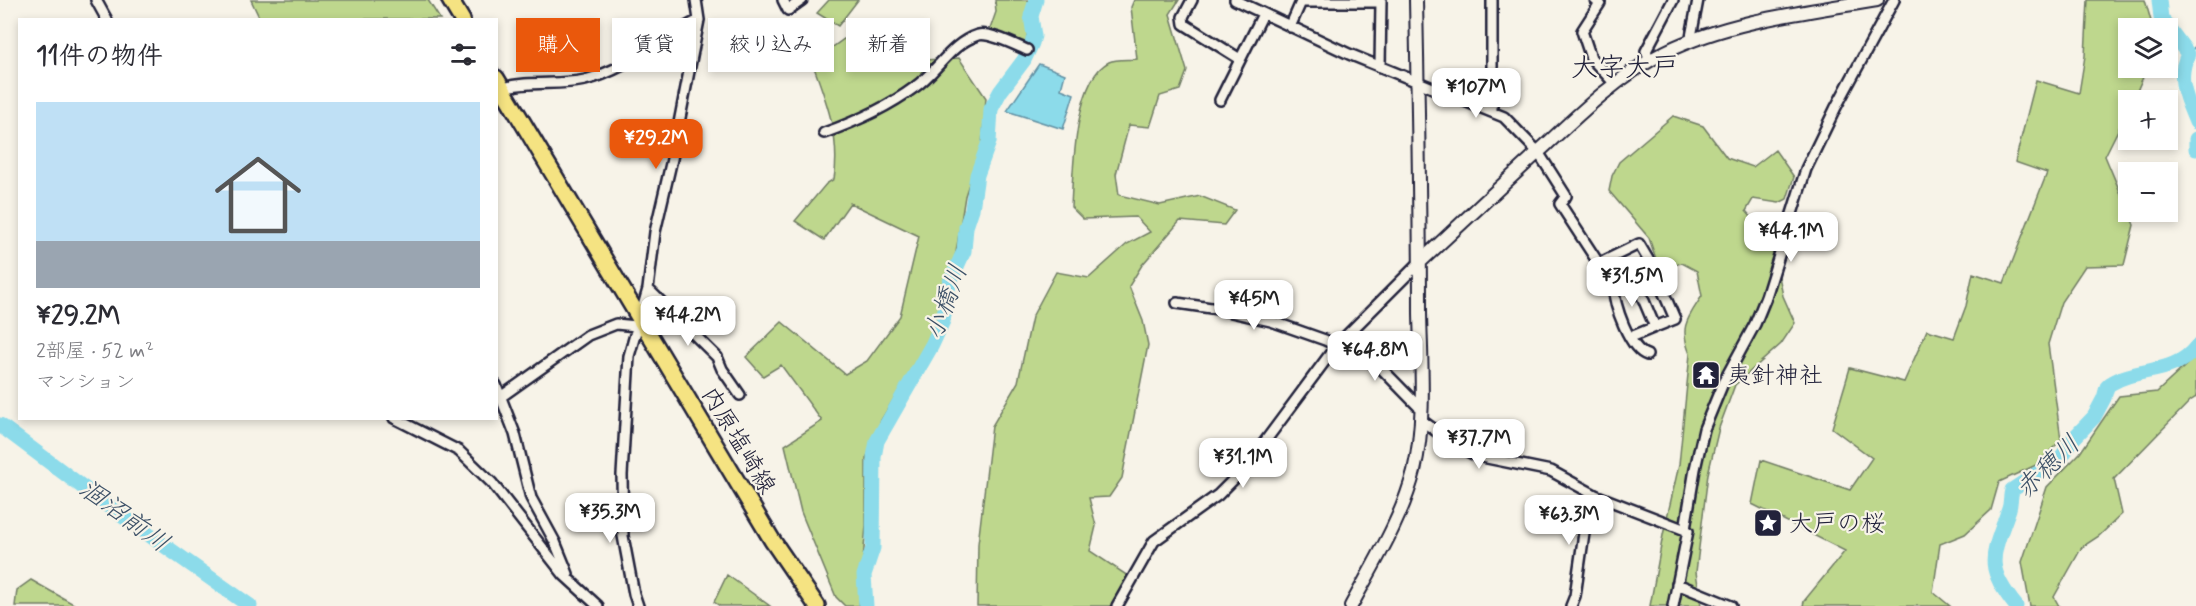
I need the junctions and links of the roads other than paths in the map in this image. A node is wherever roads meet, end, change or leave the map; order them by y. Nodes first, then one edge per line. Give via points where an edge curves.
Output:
1 (96, 0) edge
2 (450, 0) edge
3 (696, 0) edge
4 (783, 0) edge
5 (802, 0) edge
6 (1192, 0) edge
7 (1235, 0) edge
8 (1416, 0) edge
9 (1492, 0) edge
10 (1595, 0) edge
11 (1672, 0) edge
12 (1698, 0) edge
13 (1877, 0) edge
14 (1894, 0) edge
15 (1381, 1) edge
16 (1263, 14) junction
17 (106, 18) edge
18 (461, 18) edge
19 (699, 20) junction
20 (1290, 27) junction
21 (1690, 42) junction
22 (1027, 50) dead end
23 (1240, 59) junction
24 (1650, 61) junction
25 (1380, 67) junction
26 (1418, 82) junction
27 (500, 83) edge
28 (1615, 84) junction
29 (1220, 100) dead end
30 (1492, 111) junction
31 (824, 133) dead end
32 (1538, 152) junction
33 (1420, 262) junction
34 (1598, 264) junction
35 (1612, 284) junction
36 (648, 289) junction
37 (1177, 303) dead end
38 (637, 321) junction
39 (1655, 327) junction
40 (1630, 337) junction
41 (1336, 346) junction
42 (1647, 355) dead end
43 (498, 389) edge
44 (740, 395) dead end
45 (502, 396) junction
46 (1421, 415) junction
47 (398, 420) edge
48 (1596, 495) junction
49 (1685, 529) junction
50 (1677, 584) junction
51 (576, 586) junction
52 (598, 606) edge
53 (638, 606) edge
54 (817, 606) edge
55 (1117, 606) edge
56 (1351, 606) edge
57 (1571, 606) edge
58 (1673, 606) edge
59 (1731, 606) edge

1 - 17 street
2 - 18 main road
3 - 19 street
4 - 5 street via 788,10
6 - 23 street via 1183,17 1185,24
7 - 16 street
8 - 26 street
9 - 30 street
10 - 28 street via 1600,3 1582,32 1591,58
11 - 24 street via 1646,51
12 - 21 street
13 - 21 street via 1752,23
14 - 49 street via 1806,169 1766,297 1704,429
15 - 20 street via 1301,2
15 - 25 street
16 - 20 street
16 - 23 street
19 - 27 street via 615,70 584,80
19 - 36 street via 655,232
20 - 25 street
21 - 24 street
22 - 31 street via 986,34 979,35 955,46 916,87 849,124
23 - 29 street
24 - 28 street
25 - 26 street
26 - 30 street
26 - 33 street
27 - 38 main road, 内原塩崎線
28 - 32 street
30 - 32 street via 1504,117
32 - 33 street
32 - 34 street via 1566,196 1560,204
33 - 41 street
33 - 46 street
34 - 35 street
34 - 39 street via 1639,244 1675,319
35 - 39 street via 1633,275
35 - 40 street via 1613,299
36 - 38 street
36 - 44 street via 717,357
37 - 41 street via 1271,321
38 - 45 street via 588,335
38 - 53 street via 628,356 622,505 624,545
38 - 54 main road, 内原塩崎線
39 - 40 street
40 - 42 street
41 - 46 street via 1379,366
41 - 55 street via 1246,467 1218,495 1154,541
43 - 45 street
45 - 51 street via 531,498
46 - 48 street via 1454,444 1477,456 1551,471
46 - 56 street via 1419,449 1404,502
47 - 51 street via 459,451 492,483
48 - 49 street
48 - 57 street via 1584,533
49 - 50 street via 1688,531
50 - 58 street
50 - 59 street
51 - 52 street

